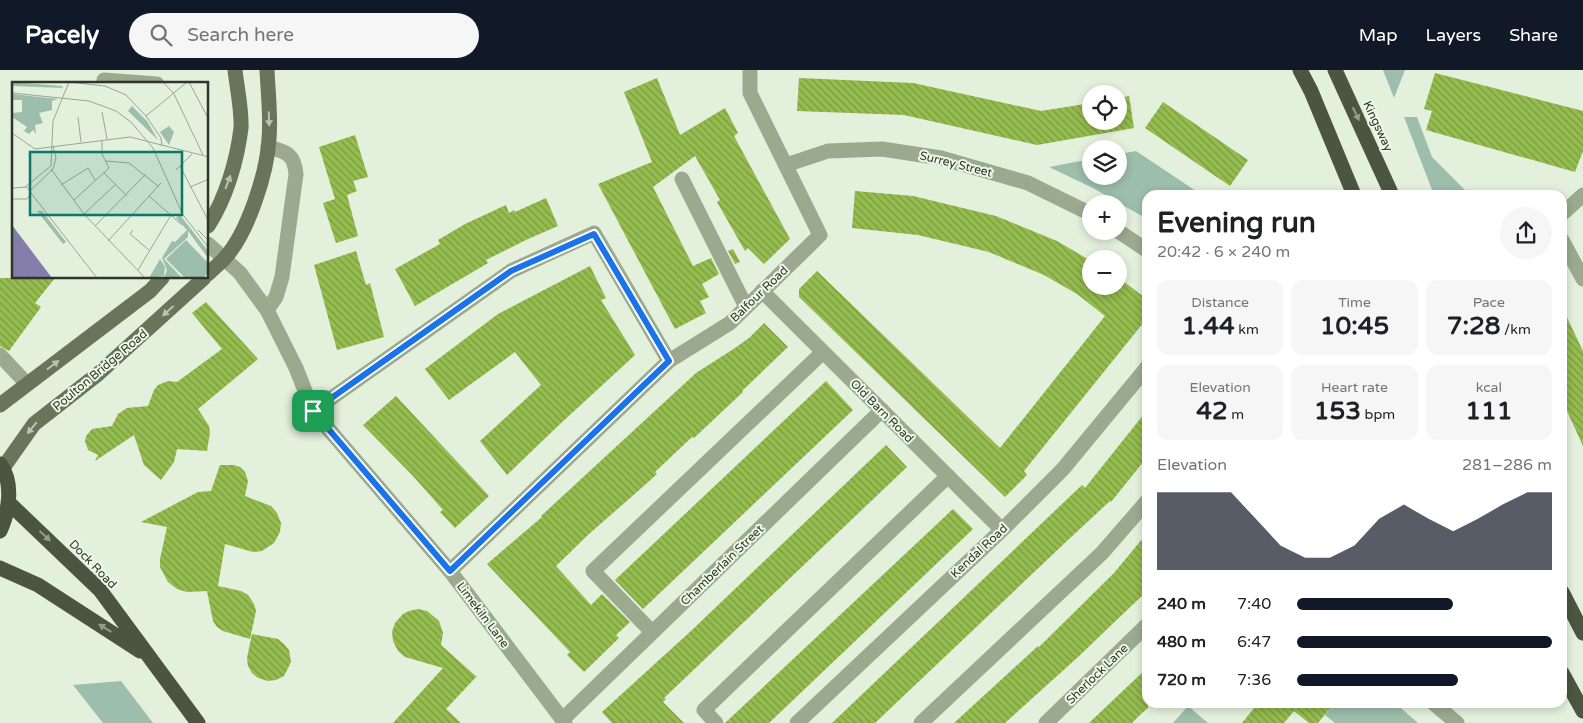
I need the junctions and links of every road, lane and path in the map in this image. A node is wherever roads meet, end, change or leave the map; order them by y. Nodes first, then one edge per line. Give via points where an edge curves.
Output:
1 (235, 70) edge
2 (267, 70) edge
3 (750, 70) edge
4 (1300, 70) edge
5 (1335, 70) edge
6 (104, 78) edge
7 (139, 82) edge
8 (268, 147) junction
9 (786, 165) junction
10 (682, 179) dead end
11 (1352, 190) edge
12 (1390, 190) edge
13 (1583, 195) edge
14 (1082, 209) edge
15 (1567, 209) edge
16 (209, 224) edge
17 (1127, 237) edge
18 (209, 245) edge
19 (1142, 248) edge
20 (1567, 249) edge
21 (225, 258) junction
22 (209, 273) edge
23 (161, 279) edge
24 (203, 279) edge
25 (1583, 279) edge
26 (762, 291) junction
27 (746, 307) junction
28 (267, 310) junction
29 (823, 352) junction
30 (0, 355) edge
31 (669, 361) junction
32 (1142, 373) edge
33 (27, 384) junction
34 (0, 405) edge
35 (882, 410) junction
36 (313, 411) junction
37 (2, 466) edge
38 (948, 476) junction
39 (9, 503) junction
40 (1142, 507) edge
41 (1002, 530) junction
42 (0, 531) edge
43 (0, 568) edge
44 (450, 571) junction
45 (1567, 602) edge
46 (1142, 630) edge
47 (652, 632) junction
48 (1583, 633) edge
49 (146, 654) junction
50 (1567, 682) edge
51 (1439, 708) edge
52 (1583, 711) edge
53 (564, 721) edge
54 (198, 723) edge
55 (716, 723) edge
56 (797, 723) edge
57 (921, 723) edge
58 (1046, 723) edge
59 (1457, 723) edge

16 -> 1 main road via 232,171 241,127
2 -> 8 main road
3 - 9 street, Balfour Road via 750,93
4 - 11 highway
5 -> 12 highway, Kingsway
6 - 7 street
8 - 21 main road via 266,169 253,206
8 - 28 street via 286,152 292,158 296,174 282,277 276,297
9 - 14 street, Surrey Street via 828,151 882,149 941,158 1028,182
9 - 26 street, Balfour Road via 820,235
10 - 27 street
13 - 15 street
17 - 19 street
18 - 21 street, Limekiln Lane
20 - 25 street
21 - 22 main road
21 - 28 street, Limekiln Lane
33 -> 23 main road via 150,291
24 -> 37 main road, Poulton Bridge Road via 98,374 34,424
26 - 27 street, Balfour Road
26 - 29 street, Old Barn Road
27 - 31 street, Balfour Road via 730,323
28 - 36 street, Limekiln Lane
29 - 35 street, Old Barn Road
29 - 47 street via 593,571
30 - 33 street
31 - 36 street via 594,234 511,271
31 - 44 street, Balfour Road
32 - 41 street, Kendal Road via 1063,469
33 - 34 main road
35 - 38 street, Old Barn Road
35 - 47 street, Chamberlain Street
36 - 44 street, Limekiln Lane
37 - 39 highway
38 - 41 street, Old Barn Road
38 - 55 street via 704,710
39 - 42 highway
39 -> 49 highway, Dock Road via 100,590
40 - 57 street via 1102,553
41 - 56 street, Kendal Road
49 -> 43 highway, Dock Road via 38,585
44 - 53 street, Limekiln Lane
45 - 48 highway
46 - 58 street, Sherlock Lane
47 - 53 street, Chamberlain Street
49 - 54 highway, Dock Road
50 - 52 highway
51 - 59 street

